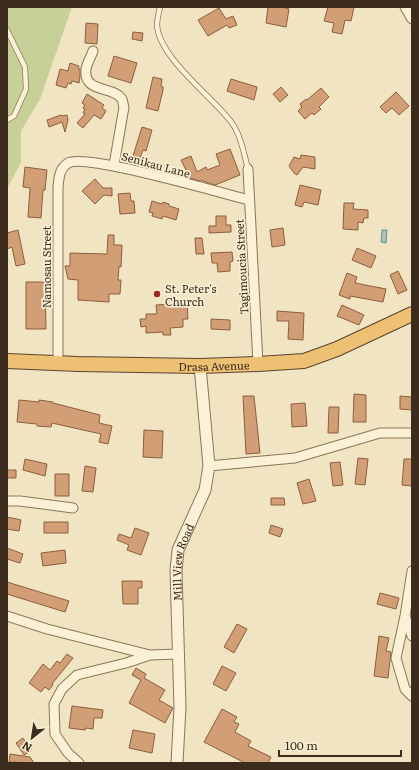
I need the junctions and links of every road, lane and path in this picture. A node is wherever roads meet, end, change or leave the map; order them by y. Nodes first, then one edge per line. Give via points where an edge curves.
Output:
1 (160, 7) edge
2 (405, 7) edge
3 (412, 19) edge
4 (7, 30) edge
5 (93, 51) dead end
6 (7, 120) edge
7 (114, 165) junction
8 (248, 169) joint
9 (60, 172) joint
10 (249, 200) junction
11 (412, 314) edge
12 (7, 361) edge
13 (58, 363) junction
14 (258, 364) junction
15 (200, 366) junction
16 (412, 433) edge
17 (209, 466) junction
18 (7, 501) edge
19 (73, 508) dead end
20 (412, 571) edge
21 (7, 616) edge
22 (405, 616) junction
23 (412, 636) edge
24 (178, 654) junction
25 (150, 655) junction
26 (412, 696) edge
27 (79, 763) edge
28 (177, 763) edge

1 - 8 lane via 157,25 163,44 199,89 221,109 233,125
2 - 3 street
4 - 6 lane via 25,67 26,89 14,116
5 - 7 street via 86,69 87,78 92,84 122,99 124,107
7 - 9 street, Senikau Lane via 75,161 67,164
7 - 10 street, Senikau Lane
8 - 10 street, Tagimoucia Street
9 - 13 street, Namosau Street
10 - 14 street, Tagimoucia Street
11 - 14 highway, Drasa Avenue via 337,349 304,361
12 - 13 highway, Drasa Avenue
13 - 15 highway, Drasa Avenue
14 - 15 highway, Drasa Avenue
15 - 17 street, Mill View Road
16 - 17 street via 380,433 296,458
17 - 24 street, Mill View Road via 205,490 178,550
18 - 19 street
20 - 22 street
21 - 25 street via 47,629
22 - 23 street
22 - 26 street via 396,658 405,689
24 - 25 street
24 - 28 street, Mill View Road via 180,707
25 - 27 street via 77,675 62,689 54,704 55,734 68,753

